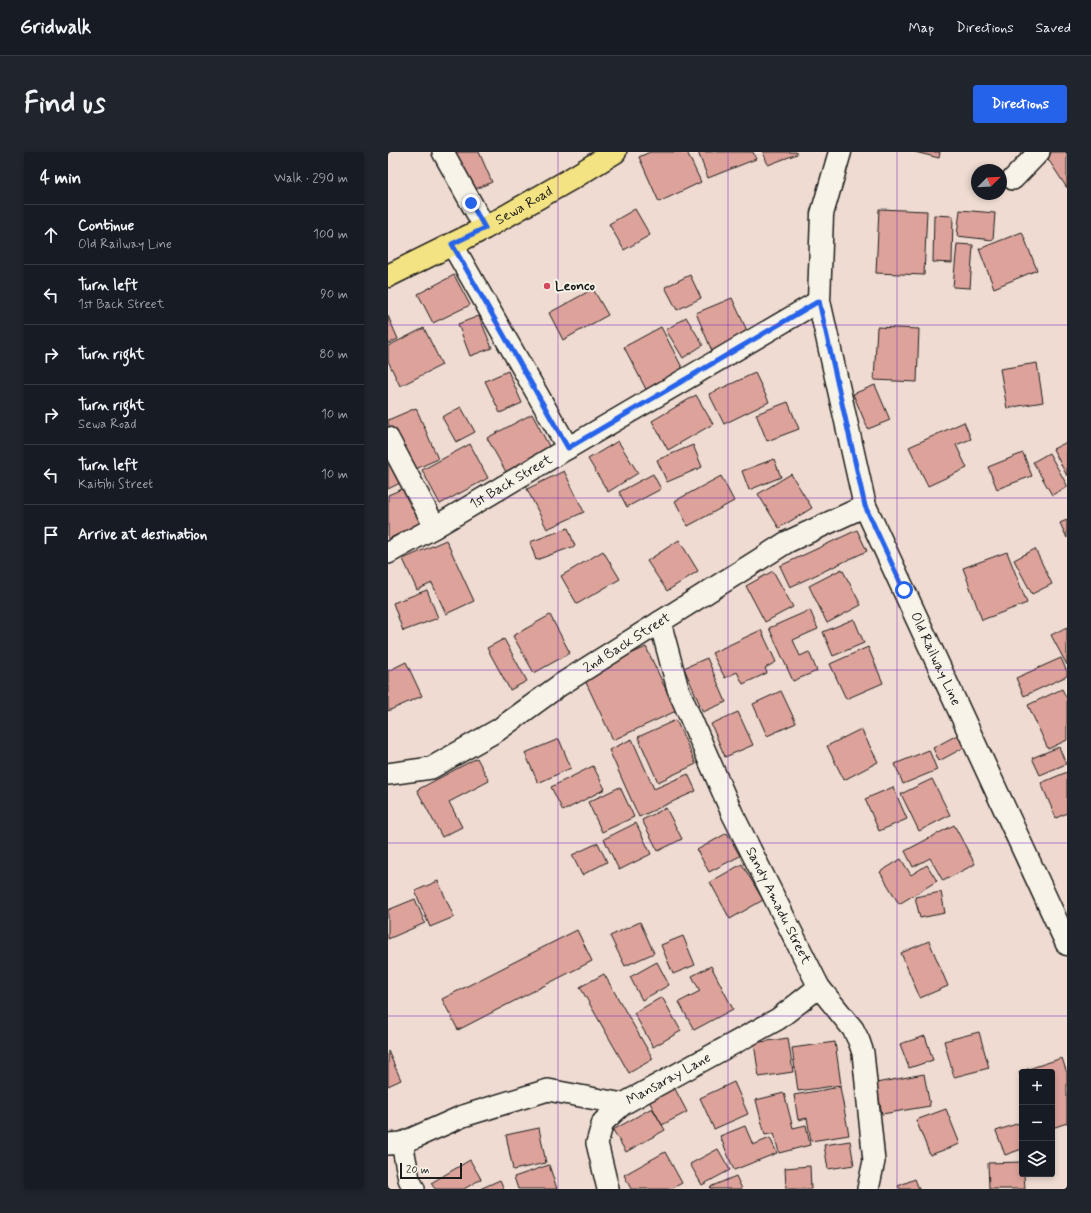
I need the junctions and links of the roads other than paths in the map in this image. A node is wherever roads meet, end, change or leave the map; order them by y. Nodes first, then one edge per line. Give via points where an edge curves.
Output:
1 (444, 152) edge
2 (615, 152) edge
3 (840, 152) edge
4 (1039, 152) edge
5 (1014, 179) dead end
6 (485, 228) junction
7 (452, 244) junction
8 (388, 276) edge
9 (819, 301) junction
10 (388, 438) edge
11 (568, 448) junction
12 (865, 506) junction
13 (435, 527) junction
14 (388, 553) edge
15 (660, 622) junction
16 (388, 774) edge
17 (1067, 944) edge
18 (819, 987) junction
19 (622, 1104) junction
20 (395, 1143) edge
21 (414, 1189) edge
22 (608, 1189) edge
23 (868, 1189) edge

1 - 6 street
2 - 6 main road, Sewa Road
3 - 9 street, Old Railway Line via 822,214
4 - 5 street
6 - 7 main road, Sewa Road
7 - 8 main road, Sewa Road
7 - 11 street
9 - 11 street, 1st Back Street
9 - 12 street, Old Railway Line
10 - 13 street
11 - 13 street, 1st Back Street
12 - 15 street, 2nd Back Street via 787,542
12 - 17 street, Old Railway Line
13 - 14 street, 1st Back Street
15 - 16 street, 2nd Back Street via 560,685 498,730 431,768
15 - 18 street, Sandy Amadu Street via 678,689 732,813
18 - 19 street, Mansaray Lane via 778,1019
18 - 23 street, Sandy Amadu Street via 853,1029 863,1053 874,1161
19 - 20 street, Mansaray Lane via 548,1090 464,1116
19 - 22 street via 603,1122 597,1143
20 - 21 street

